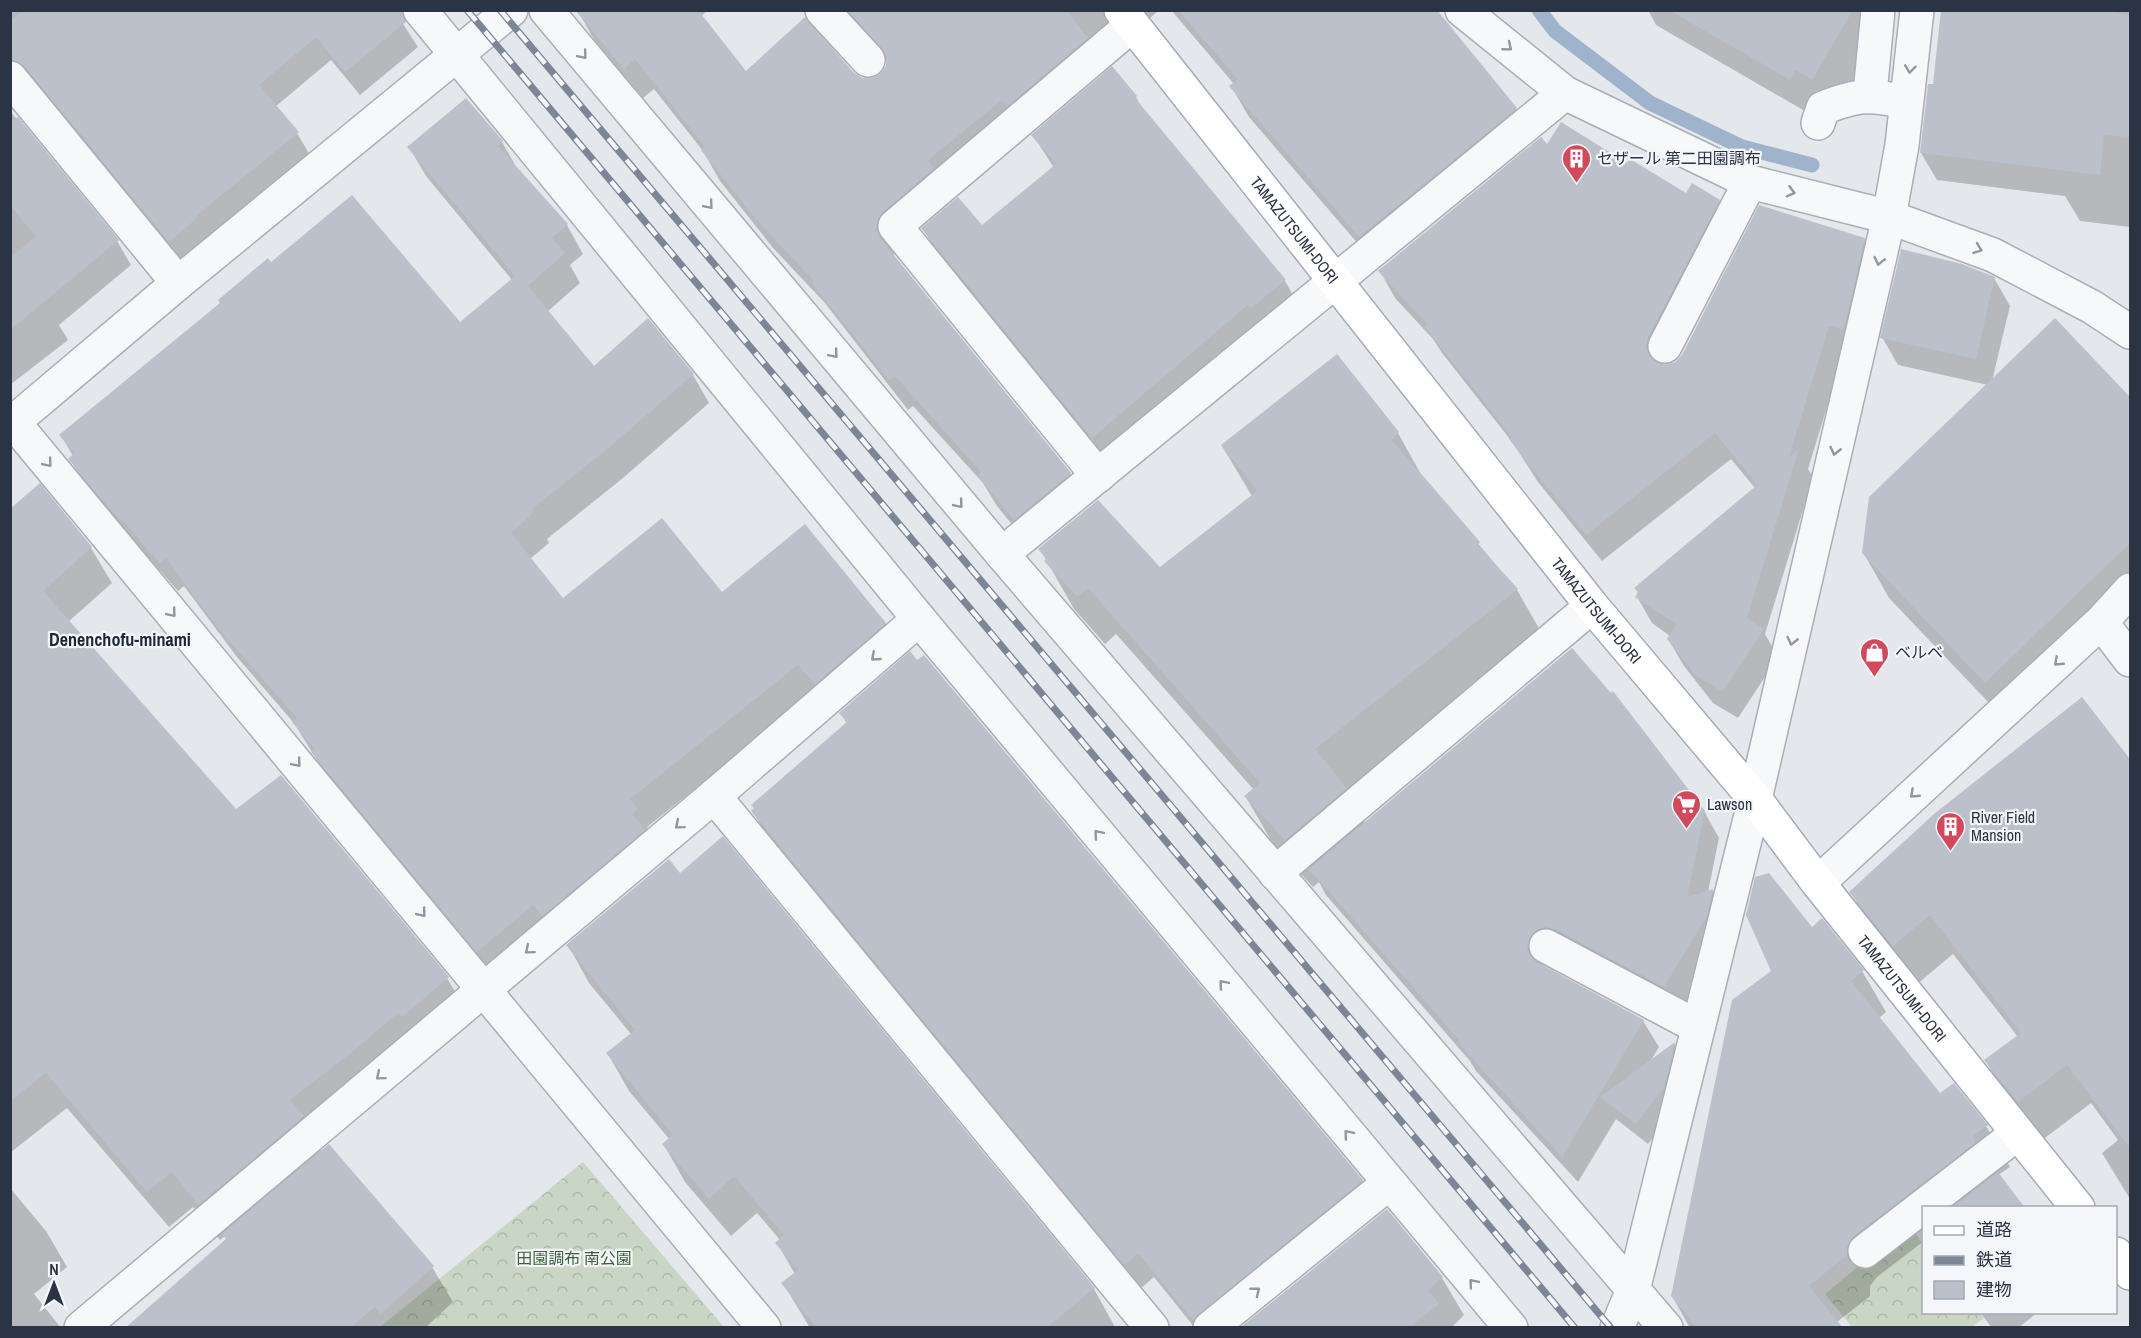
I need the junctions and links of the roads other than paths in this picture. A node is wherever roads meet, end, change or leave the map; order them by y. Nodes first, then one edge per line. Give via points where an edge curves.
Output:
1 (420, 10) edge
2 (511, 10) edge
3 (546, 10) edge
4 (822, 10) edge
5 (1462, 10) edge
6 (1878, 10) edge
7 (1917, 10) edge
8 (1126, 18) edge
9 (459, 55) junction
10 (868, 60) dead end
11 (10, 78) edge
12 (1565, 93) junction
13 (1870, 94) junction
14 (1906, 102) junction
15 (1818, 123) dead end
16 (1750, 182) junction
17 (1889, 217) junction
18 (1337, 280) junction
19 (178, 283) junction
20 (2130, 332) edge
21 (1665, 346) dead end
22 (12, 422) edge
23 (1098, 476) junction
24 (1002, 554) junction
25 (2130, 590) edge
26 (1592, 606) junction
27 (919, 619) junction
28 (2101, 622) junction
29 (2130, 660) edge
30 (714, 796) junction
31 (1755, 799) junction
32 (1275, 873) junction
33 (1818, 883) junction
34 (1546, 946) dead end
35 (484, 988) junction
36 (1698, 1027) junction
37 (2018, 1133) junction
38 (1389, 1183) junction
39 (1923, 1206) edge
40 (2076, 1206) edge
41 (1922, 1207) edge
42 (1865, 1251) dead end
43 (2117, 1257) edge
44 (2130, 1273) edge
45 (1633, 1290) junction
46 (81, 1328) edge
47 (764, 1328) edge
48 (1152, 1328) edge
49 (1210, 1328) edge
50 (1511, 1328) edge
51 (1617, 1328) edge
52 (1666, 1328) edge

1 - 9 street
2 - 9 street
3 -> 24 street
4 - 10 street
5 -> 12 street
6 - 13 street
7 -> 14 street
8 - 18 main road, TAMAZUTSUMI-DORI
8 - 23 street via 895,226
9 - 19 street
9 - 27 street
11 - 19 street
12 - 16 street
12 - 18 street
13 - 14 street
13 - 15 street via 1822,108
14 - 17 street
16 -> 17 street
16 - 21 street
17 -> 20 street via 1993,255 2092,307
17 -> 31 street
18 - 23 street
18 - 26 main road, TAMAZUTSUMI-DORI
19 - 22 street
22 -> 35 street
23 - 24 street
24 - 32 street
25 - 28 street
26 - 31 main road, TAMAZUTSUMI-DORI
26 - 32 street
27 -> 30 street
38 -> 27 street
28 - 29 street
28 -> 33 street
30 -> 35 street
30 - 48 street
31 - 33 main road, TAMAZUTSUMI-DORI
31 - 36 street
32 - 45 street
33 - 37 main road, TAMAZUTSUMI-DORI
34 - 36 street
35 -> 46 street
35 - 47 street
36 - 45 street
37 - 39 street
37 - 40 main road, TAMAZUTSUMI-DORI
49 -> 38 street
50 -> 38 street
41 - 42 street
43 - 44 main road
45 - 51 street
45 - 52 street

